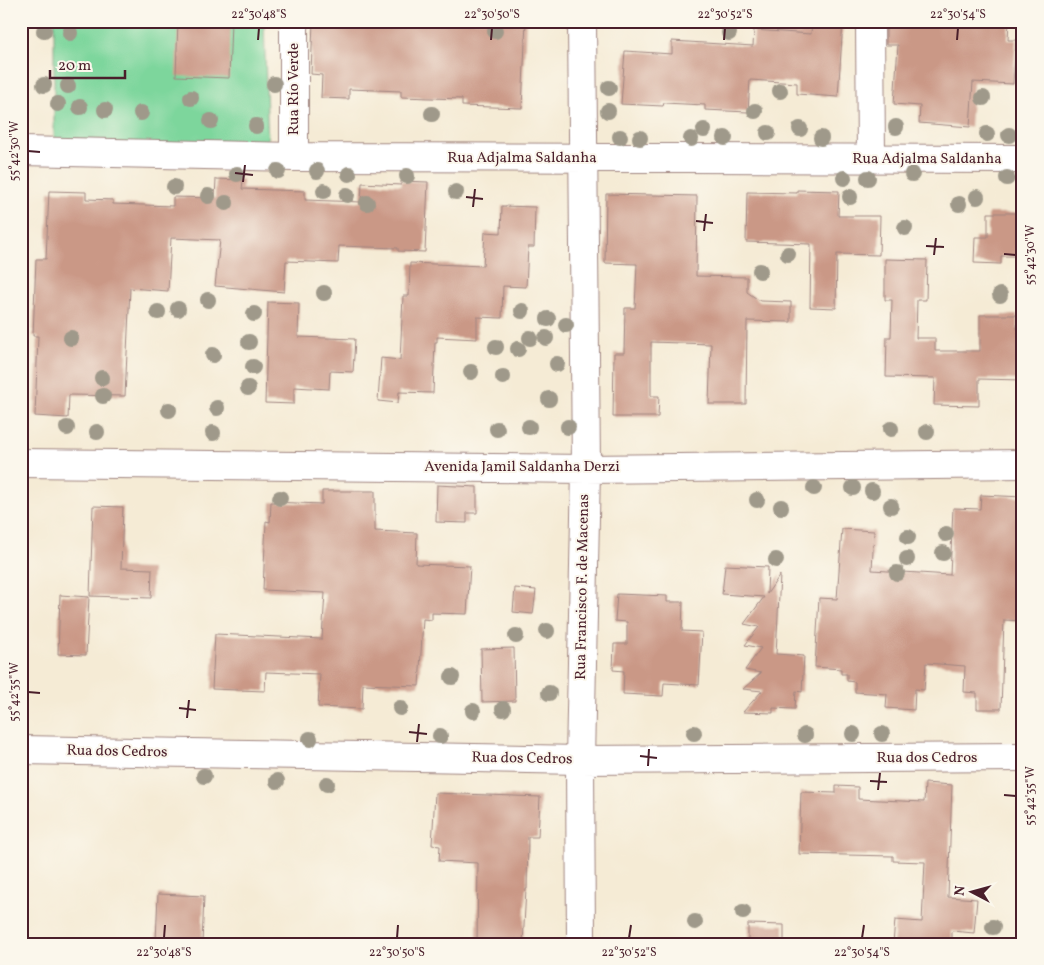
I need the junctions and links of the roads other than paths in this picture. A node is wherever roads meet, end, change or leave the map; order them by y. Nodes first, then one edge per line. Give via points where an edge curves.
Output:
1 (294, 21) edge
2 (582, 21) edge
3 (870, 21) edge
4 (21, 151) edge
5 (294, 157) junction
6 (585, 158) junction
7 (871, 159) junction
8 (1023, 159) edge
9 (21, 462) edge
10 (1023, 464) edge
11 (586, 469) junction
12 (21, 750) edge
13 (1023, 757) edge
14 (580, 760) junction
15 (581, 944) edge

1 - 5 street, Rua Río Verde
2 - 6 street, Rua Francisco F. de Macenas
3 - 7 street
4 - 5 street, Rua Adjalma Saldanha
5 - 6 street, Rua Adjalma Saldanha
6 - 7 street, Rua Adjalma Saldanha
6 - 11 street, Rua Francisco F. de Macenas
7 - 8 street, Rua Adjalma Saldanha
9 - 11 street, Avenida Jamil Saldanha Derzi
10 - 11 street, Avenida Jamil Saldanha Derzi
11 - 14 street, Rua Francisco F. de Macenas
12 - 14 street, Rua dos Cedros
13 - 14 street, Rua dos Cedros
14 - 15 street, Rua Francisco F. de Macenas

